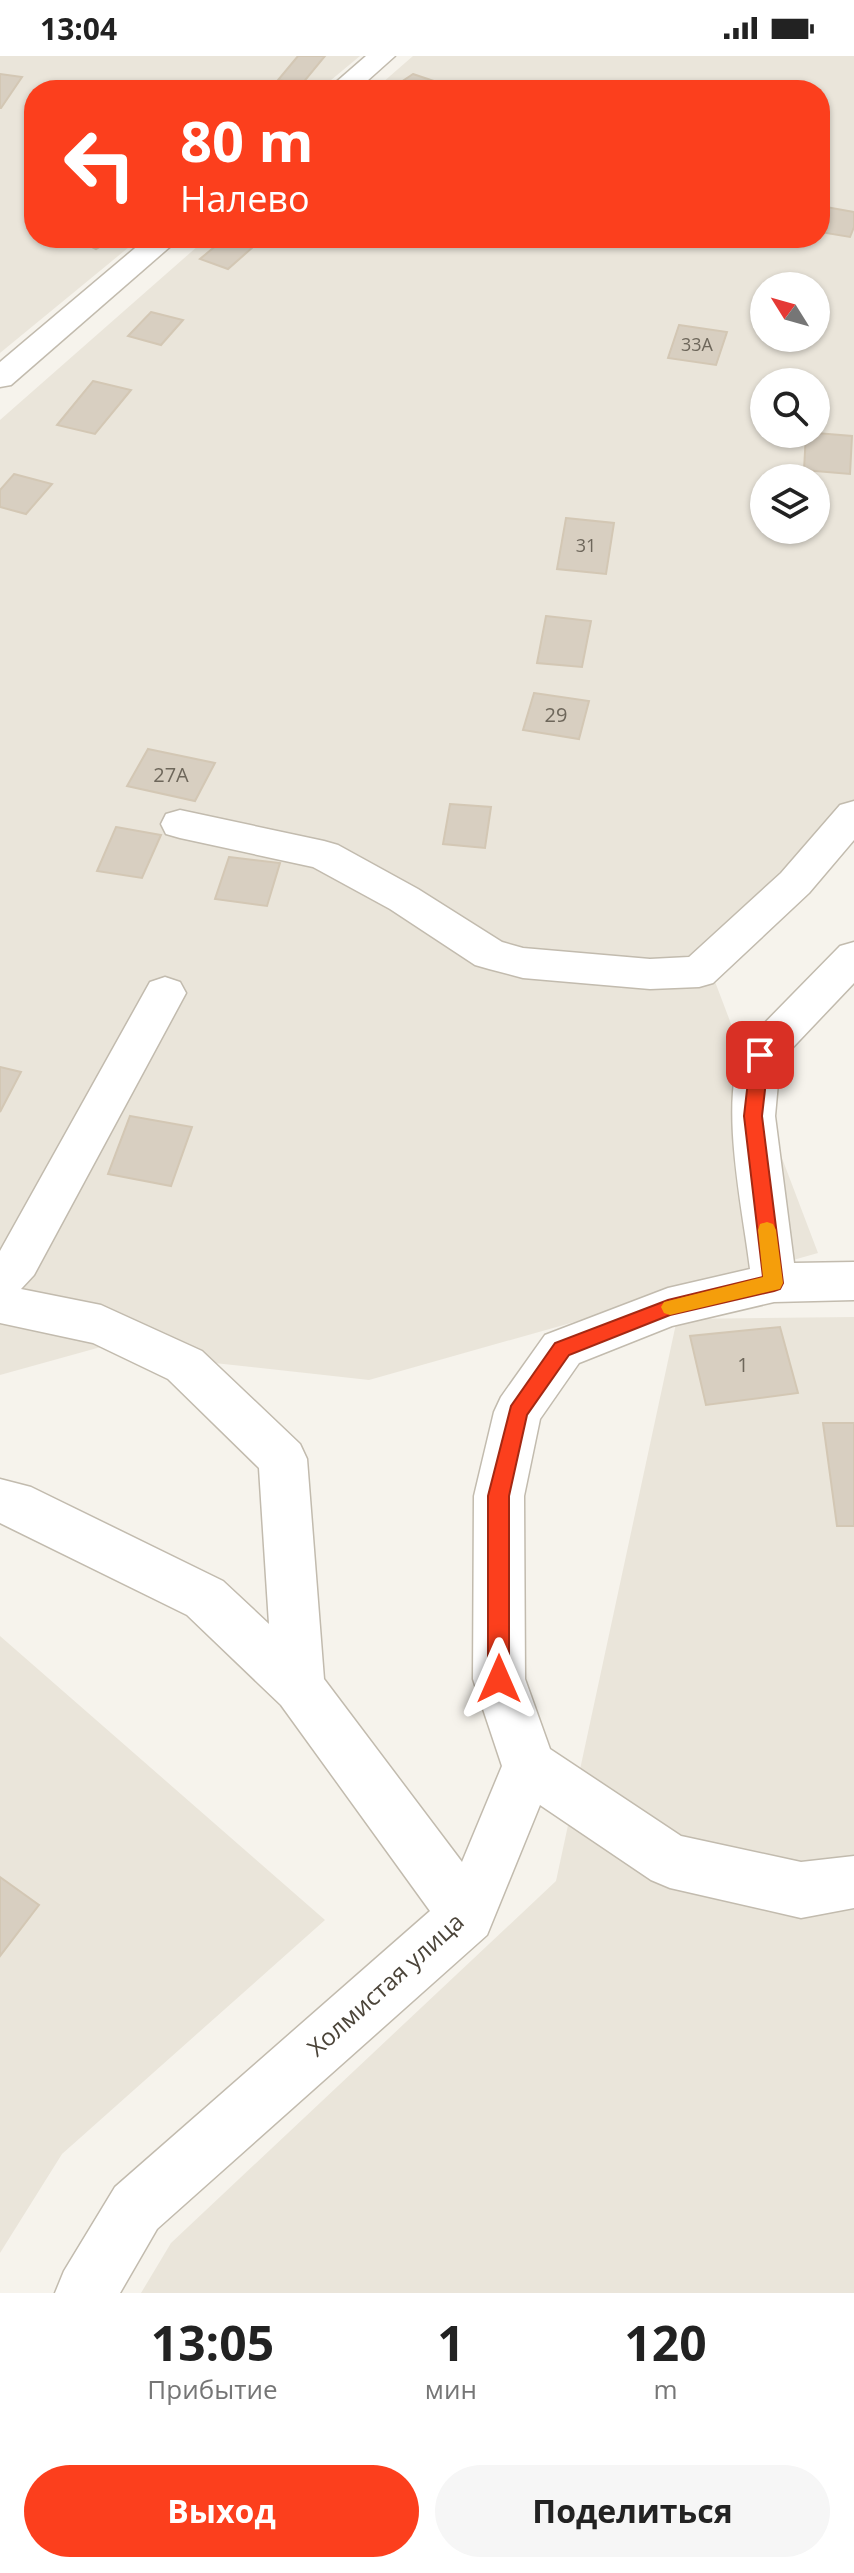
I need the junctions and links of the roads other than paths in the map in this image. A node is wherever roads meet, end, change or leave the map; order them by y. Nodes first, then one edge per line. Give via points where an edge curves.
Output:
1 (382, 56) edge
2 (353, 80) edge
3 (153, 248) edge
4 (0, 378) edge
5 (854, 815) edge
6 (180, 824) dead end
7 (854, 957) edge
8 (165, 993) dead end
9 (0, 1281) edge
10 (854, 1281) edge
11 (774, 1283) junction
12 (0, 1304) edge
13 (0, 1501) edge
14 (299, 1687) junction
15 (529, 1766) junction
16 (851, 1882) dead end
17 (467, 1915) junction
18 (86, 2293) edge

1 - 2 street
3 - 4 street
5 - 6 street via 795,883 699,972 650,974 523,963 489,954 324,855
7 - 11 street via 760,1055 753,1116
8 - 9 street via 18,1262
10 - 11 street
11 - 15 street via 668,1308 562,1349 518,1412 499,1496 499,1679
12 - 14 street via 101,1325 185,1365 283,1459
13 - 14 street via 14,1503 205,1598
14 - 17 street
15 - 16 street via 670,1861 801,1890
15 - 17 street, Холмистая улица
17 - 18 street, Холмистая улица via 136,2208

